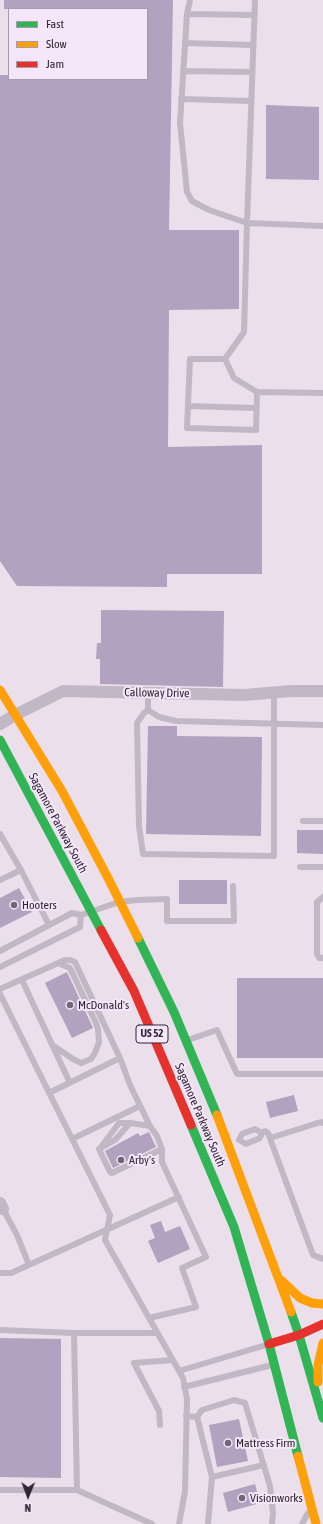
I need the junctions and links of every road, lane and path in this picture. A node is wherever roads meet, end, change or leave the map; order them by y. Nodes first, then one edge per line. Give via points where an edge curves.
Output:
1 (190, 0) edge
2 (255, 0) edge
3 (187, 14) junction
4 (255, 15) junction
5 (185, 43) junction
6 (253, 45) junction
7 (183, 71) junction
8 (252, 72) junction
9 (181, 99) junction
10 (251, 101) junction
11 (247, 223) junction
12 (323, 226) edge
13 (225, 359) junction
14 (257, 392) junction
15 (323, 393) edge
16 (188, 406) junction
17 (256, 408) junction
18 (0, 690) edge
19 (323, 691) edge
20 (274, 692) junction
21 (148, 693) junction
22 (148, 710) junction
23 (15, 714) junction
24 (0, 724) edge
25 (275, 724) junction
26 (323, 726) edge
27 (0, 740) edge
28 (304, 821) dead end
29 (323, 821) edge
30 (0, 834) edge
31 (300, 867) dead end
32 (323, 867) edge
33 (21, 870) junction
34 (0, 880) edge
35 (233, 886) dead end
36 (323, 898) edge
37 (119, 902) junction
38 (92, 911) junction
39 (81, 915) junction
40 (49, 925) junction
41 (0, 950) edge
42 (323, 958) edge
43 (58, 963) junction
44 (0, 967) edge
45 (22, 980) junction
46 (0, 989) edge
47 (0, 994) edge
48 (186, 1040) junction
49 (52, 1046) junction
50 (120, 1058) junction
51 (323, 1074) edge
52 (70, 1083) junction
53 (49, 1093) junction
54 (140, 1106) junction
55 (323, 1123) edge
56 (150, 1126) junction
57 (262, 1132) junction
58 (270, 1138) junction
59 (72, 1139) junction
60 (239, 1140) junction
61 (229, 1144) junction
62 (162, 1149) junction
63 (179, 1197) junction
64 (1, 1206) edge
65 (107, 1230) junction
66 (323, 1259) edge
67 (29, 1265) junction
68 (0, 1273) edge
69 (277, 1276) junction
70 (323, 1304) edge
71 (323, 1315) edge
72 (149, 1318) junction
73 (323, 1324) edge
74 (0, 1330) edge
75 (74, 1333) junction
76 (157, 1333) junction
77 (298, 1335) junction
78 (323, 1343) edge
79 (269, 1344) junction
80 (172, 1360) junction
81 (275, 1364) junction
82 (179, 1371) junction
83 (184, 1387) junction
84 (186, 1416) junction
85 (322, 1416) edge
86 (197, 1417) junction
87 (160, 1425) dead end
88 (264, 1465) junction
89 (212, 1477) junction
90 (0, 1490) edge
91 (77, 1490) junction
92 (311, 1504) junction
93 (148, 1523) edge
94 (179, 1524) edge
95 (208, 1524) edge
96 (272, 1524) edge
97 (302, 1524) edge
98 (316, 1524) edge

1 - 3 lane
2 - 4 lane
3 - 4 lane
3 - 5 lane
4 - 6 lane
5 - 6 lane
5 - 7 lane
6 - 8 lane
7 - 8 lane
7 - 9 lane
8 - 10 lane
9 - 10 lane
9 - 11 lane via 180,123 187,192 192,201 209,210
10 - 11 lane
11 - 12 lane
11 - 13 lane via 244,332
13 - 14 lane via 234,378
13 - 16 lane via 190,358
14 - 15 lane
14 - 17 lane
16 - 17 lane
16 - 17 lane via 187,428 256,430
18 - 23 main road, Sagamore Parkway South / US 52
19 - 20 street, Calloway Drive
20 - 21 street, Calloway Drive via 244,695
20 - 25 lane
21 - 22 lane
21 - 23 street, Calloway Drive via 63,691
22 - 25 lane via 159,717 176,721
22 - 25 lane via 137,723 139,826 143,854 274,856
23 - 24 street, Calloway Drive
23 - 37 main road, Sagamore Parkway South / US 52 via 62,791
25 - 26 lane
27 - 38 main road, Sagamore Parkway South / US 52
28 - 29 lane
30 - 33 lane
31 - 32 lane
33 - 34 lane
33 - 40 lane
35 - 37 lane via 234,921 167,921 167,899
36 - 42 lane via 317,902 317,954 319,958
37 - 38 lane
37 - 48 main road, Sagamore Parkway South / US 52
38 - 39 lane
38 - 79 main road, Sagamore Parkway South / US 52 via 134,991 234,1227
39 - 40 lane via 72,913
39 - 44 lane via 80,927
40 - 41 lane
43 - 45 lane
43 - 49 lane via 70,968 96,1023 99,1042 91,1059 81,1063
43 - 50 lane via 65,960 75,962
45 - 46 lane
45 - 49 lane
47 - 53 lane
48 - 51 lane via 217,1030 237,1074
48 - 61 main road, Sagamore Parkway South / US 52
49 - 52 lane
50 - 52 lane
50 - 54 lane
52 - 53 lane
53 - 59 lane
54 - 56 lane
54 - 59 lane
55 - 58 lane
56 - 62 lane
56 - 62 lane via 130,1123 115,1140 99,1149 110,1172
57 - 58 lane via 268,1133
57 - 60 lane via 255,1129 242,1134
57 - 60 lane via 260,1138 246,1144
58 - 66 lane via 313,1255
59 - 65 lane via 110,1215
60 - 61 lane
61 - 69 main road, Sagamore Parkway South / US 52
62 - 63 lane via 162,1162
63 - 65 lane
63 - 72 lane via 206,1257 182,1268 196,1307
64 - 67 lane via 17,1235
65 - 67 lane
65 - 72 lane via 105,1240
67 - 68 lane via 11,1273
69 - 70 main road, US 52 via 300,1298
69 - 77 main road, Sagamore Parkway South
71 - 77 main road via 311,1322
72 - 76 lane
73 - 77 main road
74 - 75 lane
75 - 76 lane
75 - 91 lane
76 - 80 lane
77 - 79 main road
77 - 85 main road, Sagamore Parkway South
78 - 85 main road via 318,1365
79 - 81 main road, Sagamore Parkway South
79 - 82 lane
80 - 82 lane
80 - 87 lane via 134,1363 159,1411
81 - 83 lane
81 - 92 main road, Sagamore Parkway South
82 - 83 lane
83 - 84 lane
84 - 86 lane
84 - 94 lane via 185,1491
86 - 88 lane via 202,1410 234,1400 245,1403
86 - 89 lane
88 - 89 lane
88 - 96 lane via 270,1486
89 - 95 lane
90 - 91 lane
91 - 93 lane
92 - 97 lane
92 - 98 main road, Sagamore Parkway South

